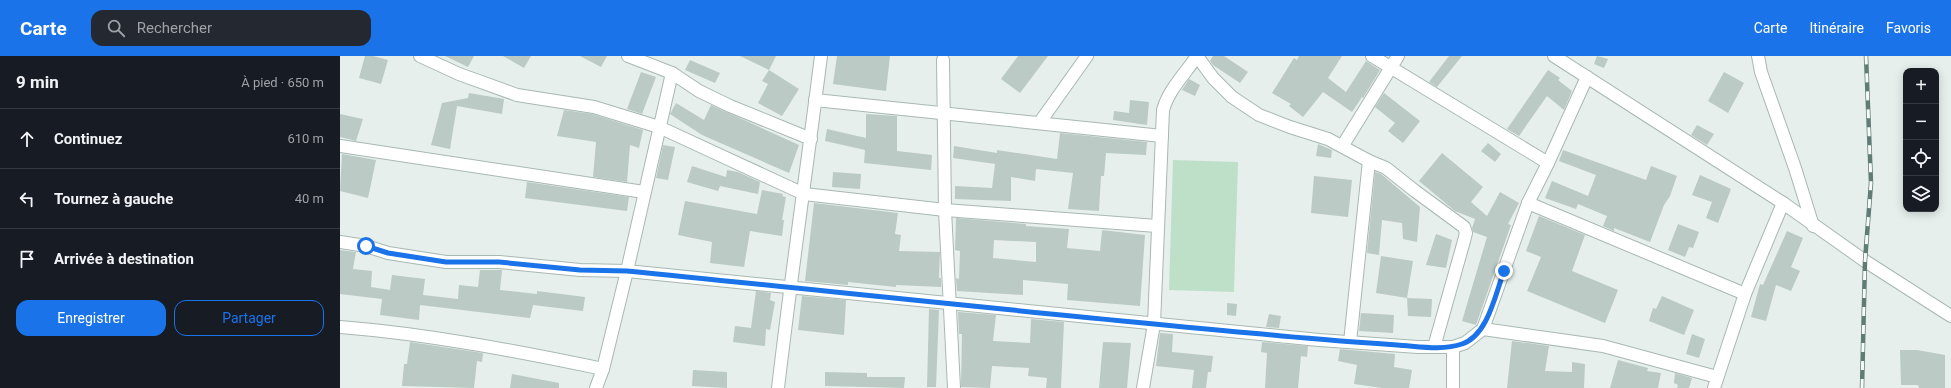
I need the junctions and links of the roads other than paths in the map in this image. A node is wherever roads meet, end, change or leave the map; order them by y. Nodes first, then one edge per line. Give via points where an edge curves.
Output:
1 (420, 56) edge
2 (628, 56) edge
3 (820, 56) edge
4 (1086, 56) edge
5 (1197, 56) edge
6 (1372, 56) edge
7 (1398, 56) edge
8 (1554, 56) edge
9 (1758, 56) edge
10 (943, 60) dead end
11 (1390, 68) junction
12 (672, 74) junction
13 (1587, 77) junction
14 (815, 100) junction
15 (944, 112) junction
16 (1040, 122) junction
17 (658, 127) junction
18 (1162, 136) junction
19 (810, 139) junction
20 (1343, 145) junction
21 (340, 146) edge
22 (1369, 161) junction
23 (1548, 163) junction
24 (644, 192) junction
25 (804, 194) junction
26 (1528, 203) junction
27 (1783, 203) junction
28 (945, 210) junction
29 (1157, 226) junction
30 (1813, 226) junction
31 (340, 242) edge
32 (627, 271) junction
33 (789, 287) junction
34 (1745, 294) junction
35 (948, 303) junction
36 (1951, 316) edge
37 (1154, 324) junction
38 (340, 327) edge
39 (1483, 329) junction
40 (1350, 342) junction
41 (1434, 347) junction
42 (1453, 347) junction
43 (603, 369) junction
44 (1715, 383) edge
45 (596, 388) edge
46 (778, 388) edge
47 (954, 388) edge
48 (1143, 388) edge
49 (1453, 388) edge

1 - 17 street via 459,74 517,95 594,107
2 - 12 street
3 - 14 street
4 - 16 street
5 - 18 street via 1166,100
5 - 20 street via 1213,78 1232,97 1259,115
6 - 11 street
7 - 11 street
8 - 13 street
9 - 30 street via 1761,72
10 - 15 street
11 - 20 street
11 - 23 street
12 - 17 street
12 - 19 street via 730,106
13 - 23 street
13 - 27 street
14 - 15 street
14 - 19 street
15 - 16 street
15 - 28 street
16 - 18 street
17 - 24 street
17 - 25 street
18 - 29 street
19 - 25 street
20 - 22 street
21 - 24 street
22 - 40 street
22 - 41 street via 1386,168 1464,227 1466,233
23 - 26 street
24 - 32 street
25 - 28 street
25 - 33 street
26 - 34 street
26 - 39 street
27 - 30 street
27 - 34 street
28 - 29 street
28 - 35 street
29 - 37 street
30 - 36 street
31 - 32 street via 446,262 499,262 580,270
32 - 33 street
32 - 43 street
33 - 35 street
33 - 46 street
34 - 44 street
35 - 37 street
35 - 47 street
37 - 40 street
37 - 48 street
38 - 43 street via 391,331 472,343
39 - 42 street via 1465,343
39 - 44 street via 1603,346
40 - 41 street
41 - 42 street
42 - 49 street
43 - 45 street

